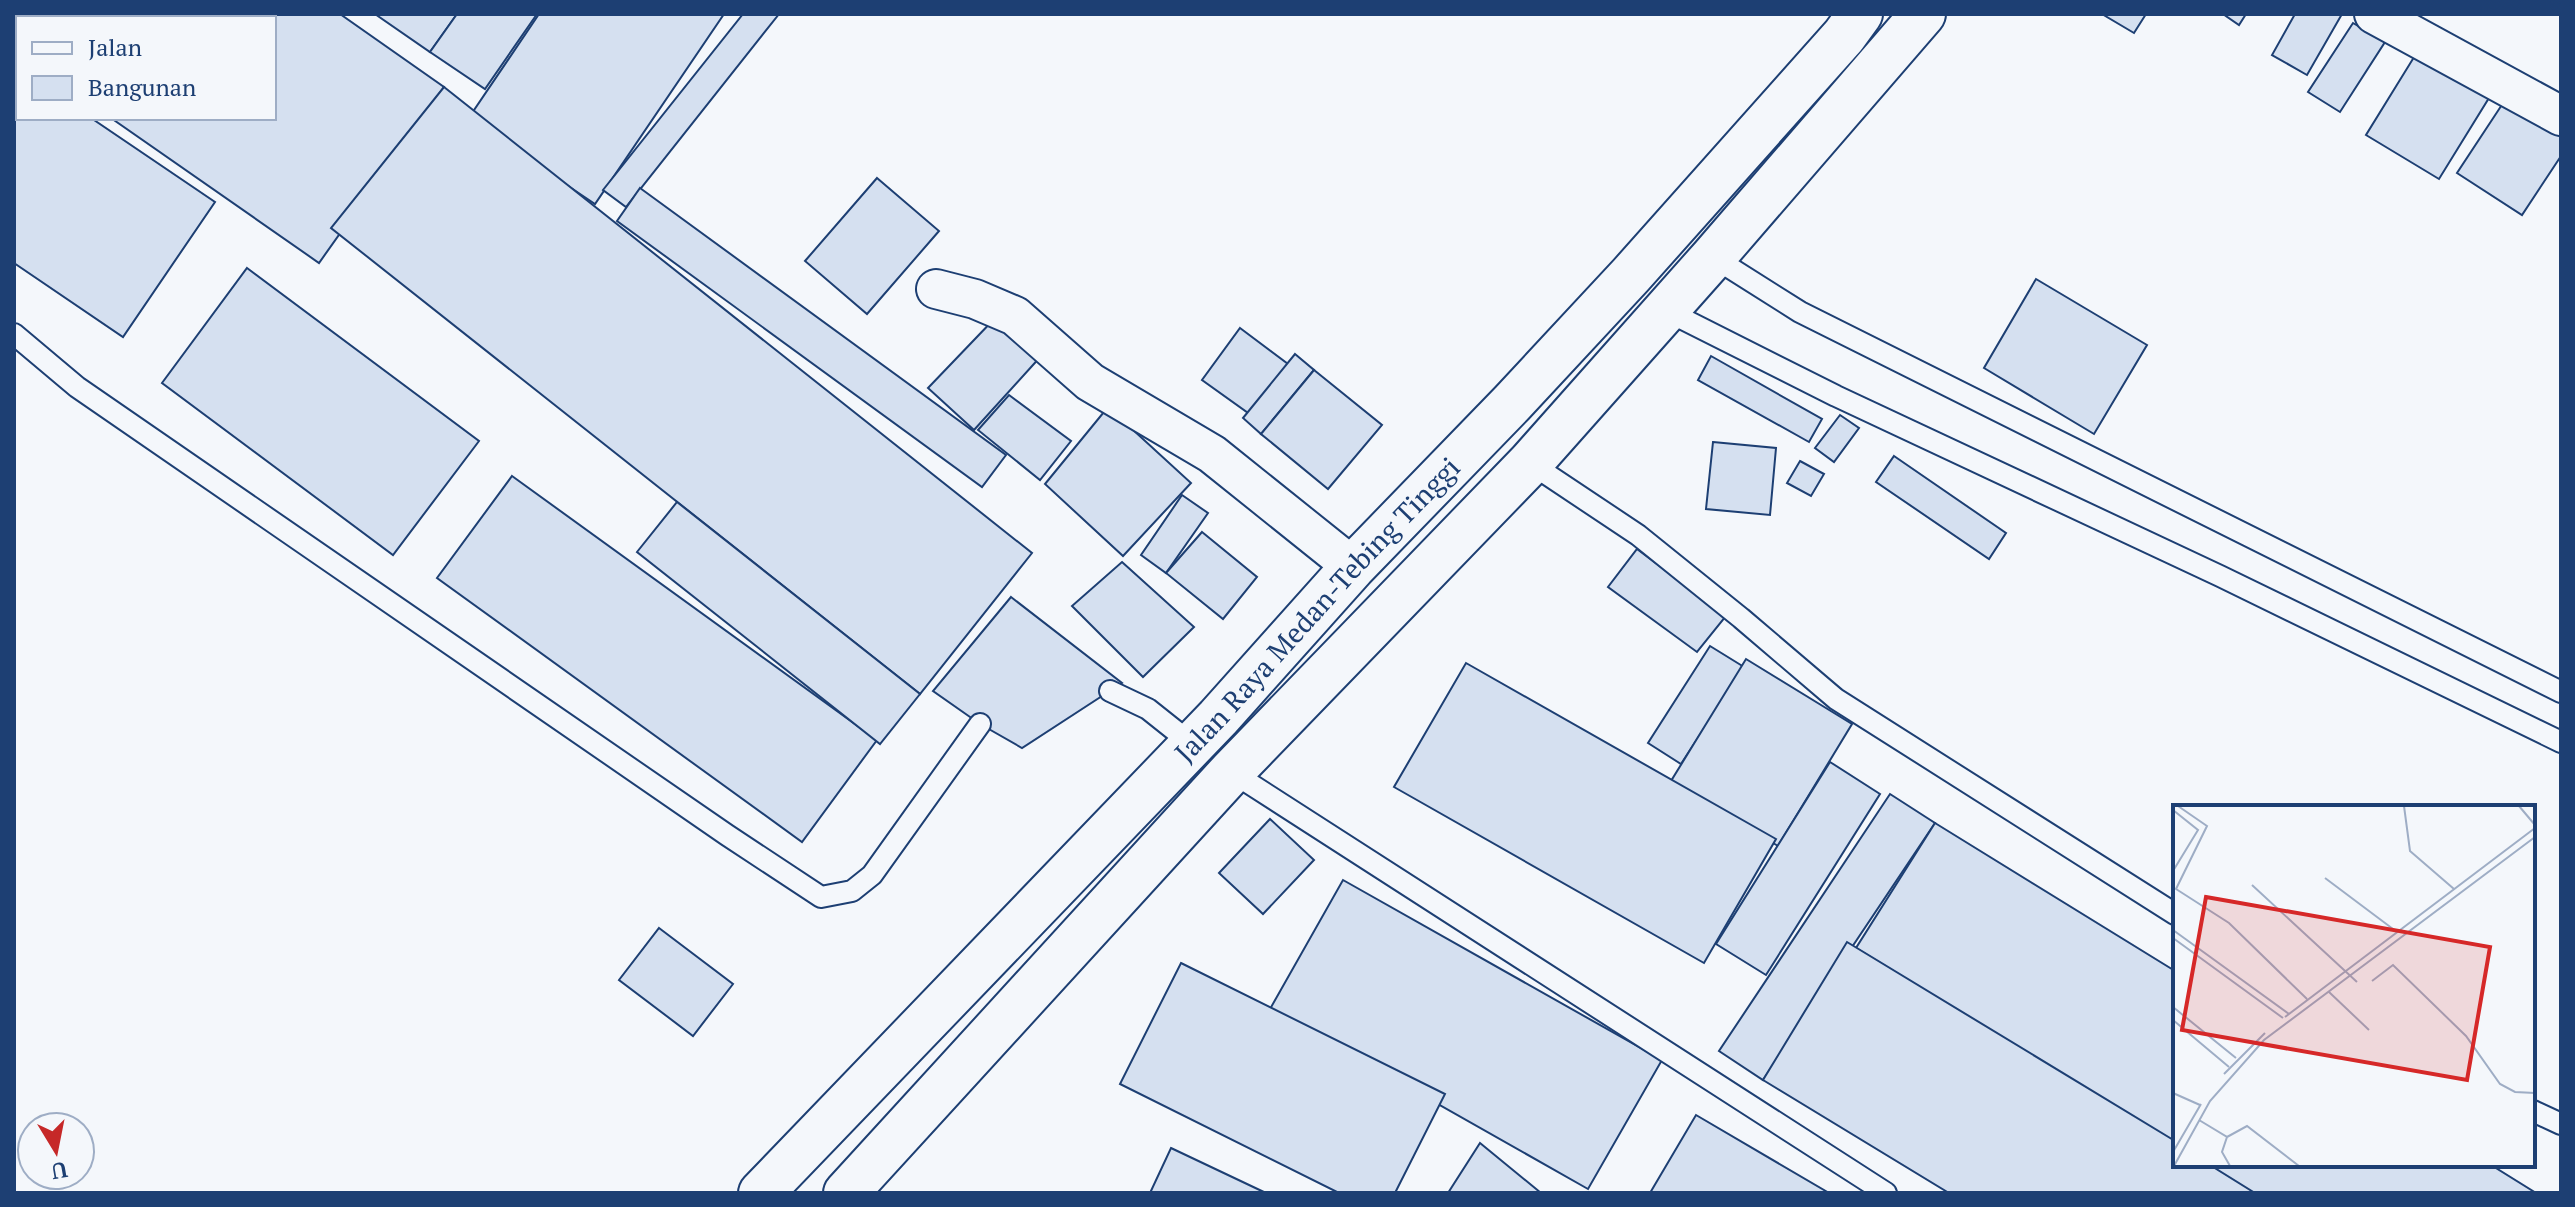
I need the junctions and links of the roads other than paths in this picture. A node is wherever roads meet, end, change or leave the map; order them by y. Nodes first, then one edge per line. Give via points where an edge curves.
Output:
1 (1860, 14) edge
2 (1923, 14) edge
3 (2374, 14) edge
4 (2561, 116) edge
5 (1713, 257) junction
6 (936, 289) dead end
7 (1665, 310) junction
8 (14, 334) edge
9 (1530, 463) junction
10 (1353, 567) junction
11 (1110, 691) dead end
12 (2561, 692) edge
13 (980, 724) dead end
14 (2561, 742) edge
15 (1192, 744) junction
16 (1231, 772) junction
17 (2173, 913) edge
18 (2535, 1112) edge
19 (2561, 1124) edge
20 (761, 1193) edge
21 (846, 1193) edge
22 (1886, 1193) edge

1 - 10 highway, Jalan Raya Medan-Tebing Tinggi via 1631,275
2 - 5 highway, Jalan Raya Medan-Tebing Tinggi
3 - 4 street
5 - 7 highway, Jalan Raya Medan-Tebing Tinggi
5 - 12 lane via 1800,312
6 - 10 street via 1015,316 1090,382 1212,454
7 - 9 highway, Jalan Raya Medan-Tebing Tinggi
7 - 14 lane
8 - 13 lane via 77,387 821,897 852,891 872,875
9 - 16 highway, Jalan Raya Medan-Tebing Tinggi
9 - 17 lane via 1638,535 1836,699
10 - 15 highway, Jalan Raya Medan-Tebing Tinggi
11 - 15 lane via 1148,709
15 - 16 lane
15 - 20 highway, Jalan Raya Medan-Tebing Tinggi
16 - 21 highway, Jalan Raya Medan-Tebing Tinggi
16 - 22 lane
18 - 19 lane

